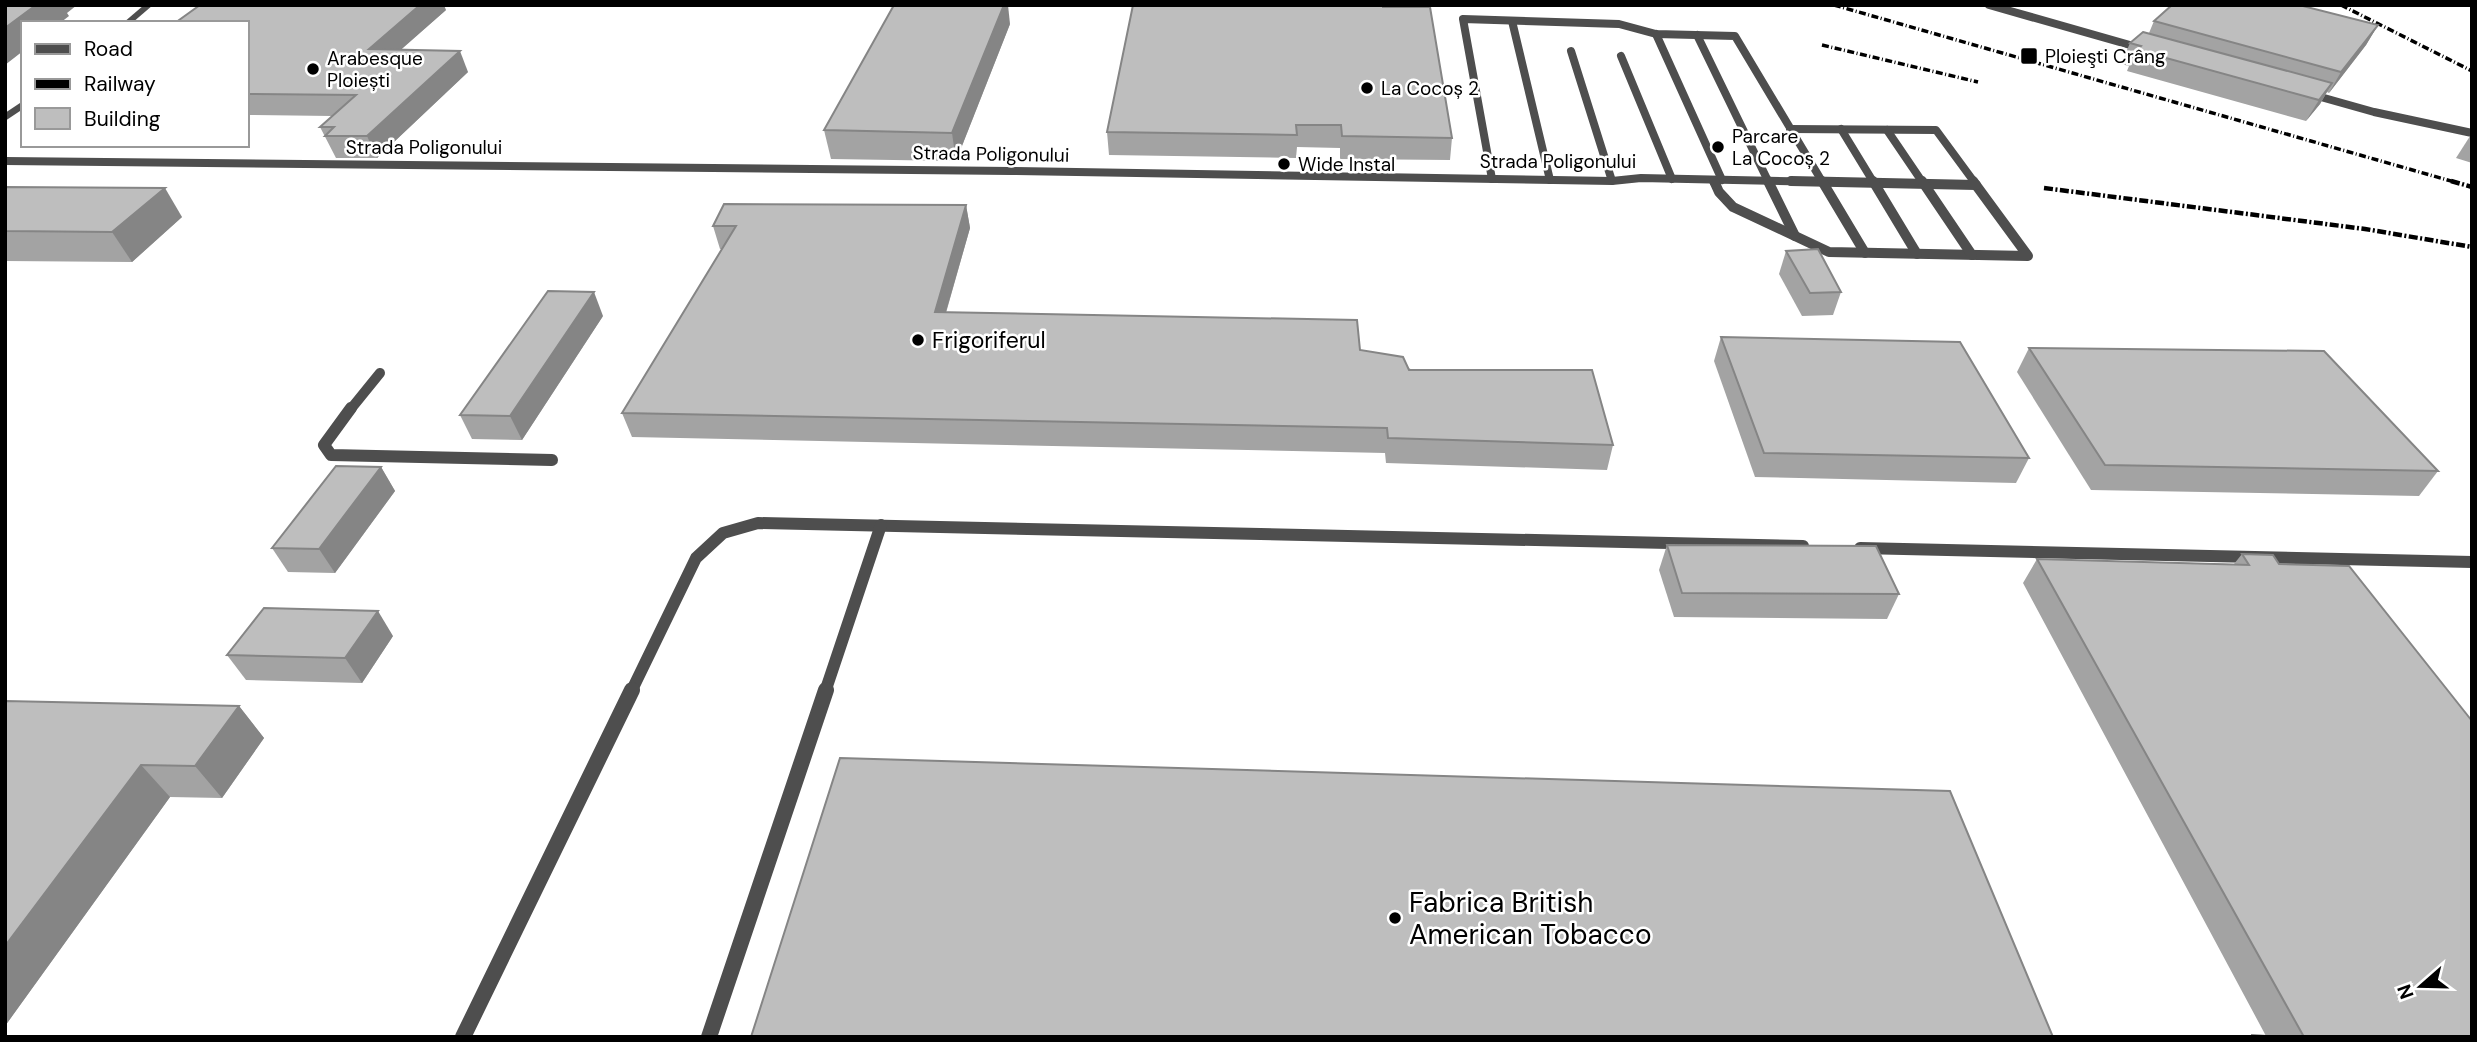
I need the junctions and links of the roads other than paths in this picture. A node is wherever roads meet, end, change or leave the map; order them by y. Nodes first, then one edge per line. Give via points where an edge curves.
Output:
1 (149, 5) edge
2 (1989, 5) edge
3 (129, 21) edge
4 (1512, 21) junction
5 (1656, 34) junction
6 (1697, 35) junction
7 (1572, 51) dead end
8 (2152, 51) edge
9 (1621, 55) dead end
10 (2296, 91) edge
11 (21, 106) edge
12 (5, 118) edge
13 (1790, 128) junction
14 (1841, 129) junction
15 (1887, 130) junction
16 (2472, 133) edge
17 (5, 161) edge
18 (1492, 179) junction
19 (1672, 179) junction
20 (1550, 180) junction
21 (1718, 180) junction
22 (1612, 181) junction
23 (1769, 181) junction
24 (1821, 182) junction
25 (1874, 183) junction
26 (1926, 184) junction
27 (1976, 185) junction
28 (1795, 236) junction
29 (1865, 253) junction
30 (1917, 254) junction
31 (1972, 255) junction
32 (380, 373) dead end
33 (552, 460) dead end
34 (881, 525) junction
35 (1818, 547) edge
36 (1846, 547) edge
37 (2472, 562) edge
38 (463, 1037) edge
39 (709, 1037) edge

1 - 3 street
2 - 8 lane
4 - 5 lane via 1619,24
4 - 18 lane via 1463,19
4 - 20 lane
5 - 6 lane
5 - 21 lane
6 - 13 lane via 1735,36
6 - 23 lane
7 - 22 lane
9 - 19 lane
10 - 16 lane
11 - 12 street
13 - 14 lane
13 - 24 lane
14 - 15 lane
14 - 25 lane
15 - 26 lane
15 - 27 lane via 1936,130
17 - 18 lane, Strada Poligonului
18 - 20 lane, Strada Poligonului
19 - 21 lane, Strada Poligonului
19 - 22 lane, Strada Poligonului
20 - 22 lane, Strada Poligonului
21 - 23 lane, Strada Poligonului
21 - 28 lane via 1719,192 1733,207
23 - 24 lane, Strada Poligonului
23 - 28 lane
24 - 25 lane, Strada Poligonului
24 - 29 lane
25 - 26 lane, Strada Poligonului
25 - 30 lane
26 - 27 lane, Strada Poligonului
26 - 31 lane
27 - 31 lane via 2028,256
28 - 29 lane via 1829,252
29 - 30 lane
30 - 31 lane
32 - 33 lane via 328,436 324,445 331,455
34 - 35 lane
34 - 38 lane via 758,523 722,532 706,544
34 - 39 lane
36 - 37 lane

